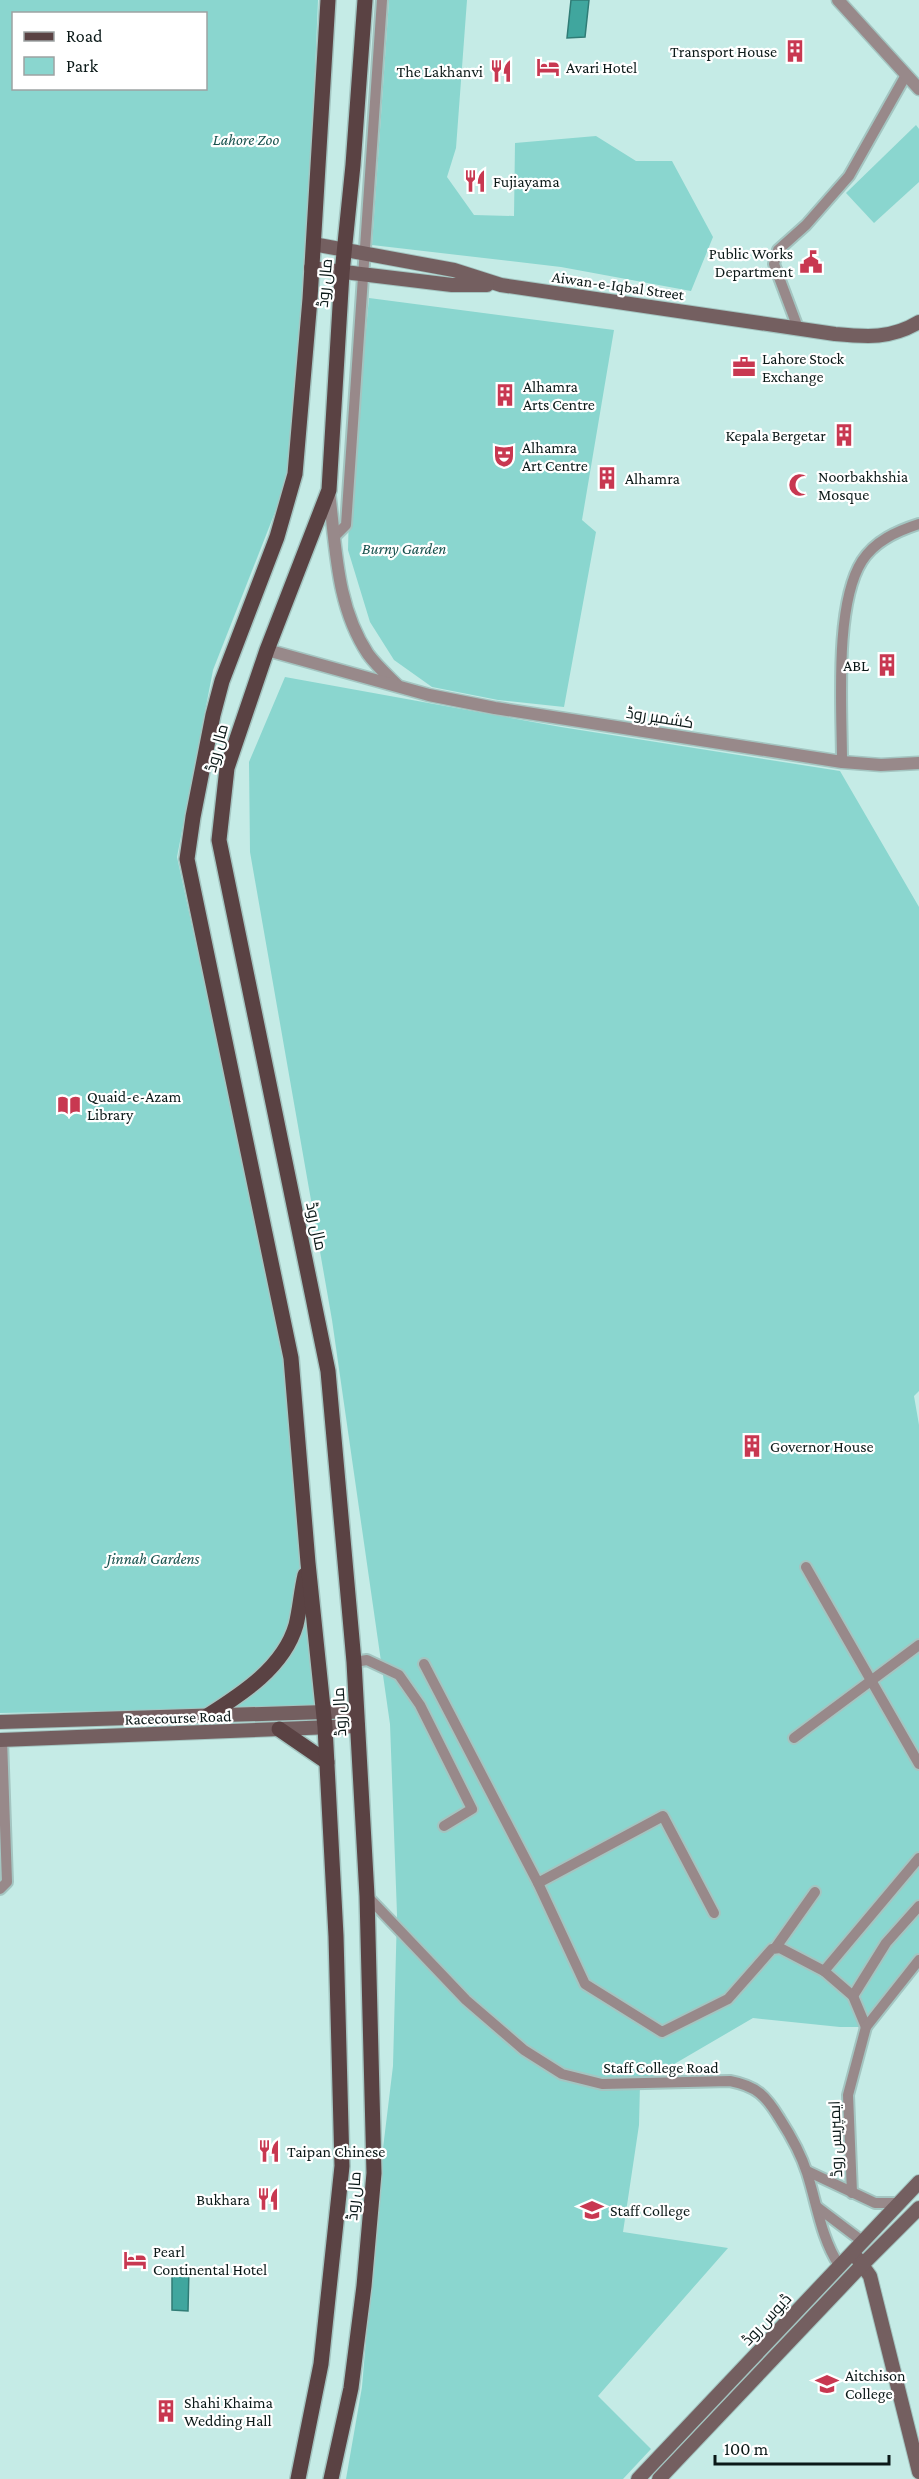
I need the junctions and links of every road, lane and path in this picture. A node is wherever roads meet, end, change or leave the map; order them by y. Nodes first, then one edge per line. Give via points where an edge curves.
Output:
1 (328, 0) edge
2 (365, 0) edge
3 (382, 0) edge
4 (838, 0) edge
5 (906, 75) junction
6 (919, 89) edge
7 (313, 244) junction
8 (345, 250) junction
9 (366, 255) junction
10 (311, 268) junction
11 (342, 273) junction
12 (363, 276) junction
13 (501, 285) junction
14 (919, 322) edge
15 (798, 328) junction
16 (329, 490) junction
17 (919, 524) edge
18 (335, 536) junction
19 (267, 651) junction
20 (398, 686) junction
21 (842, 762) junction
22 (919, 763) edge
23 (308, 1563) junction
24 (806, 1567) dead end
25 (919, 1645) edge
26 (354, 1662) junction
27 (424, 1664) dead end
28 (872, 1680) junction
29 (357, 1710) junction
30 (207, 1716) junction
31 (324, 1720) junction
32 (0, 1722) edge
33 (358, 1726) junction
34 (279, 1729) junction
35 (794, 1738) dead end
36 (1, 1740) edge
37 (327, 1762) junction
38 (919, 1764) edge
39 (444, 1826) dead end
40 (919, 1858) edge
41 (538, 1883) junction
42 (0, 1889) edge
43 (815, 1892) dead end
44 (367, 1896) junction
45 (919, 1906) edge
46 (714, 1913) dead end
47 (776, 1947) junction
48 (919, 1960) edge
49 (824, 1971) junction
50 (854, 1995) junction
51 (866, 2027) junction
52 (807, 2171) junction
53 (919, 2182) edge
54 (852, 2193) junction
55 (900, 2203) junction
56 (817, 2207) junction
57 (919, 2208) edge
58 (862, 2241) junction
59 (852, 2252) junction
60 (839, 2265) junction
61 (862, 2265) junction
62 (919, 2472) edge
63 (298, 2479) edge
64 (331, 2479) edge
65 (638, 2479) edge
66 (659, 2479) edge

1 - 7 main road, مال روڈ
2 - 8 main road, مال روڈ
3 - 9 street
4 - 5 street
5 - 6 street
5 - 15 street via 849,176 778,250 774,264
7 - 8 main road, Aiwan-e-Iqbal Street
7 - 10 main road, مال روڈ
8 - 9 main road, Aiwan-e-Iqbal Street
8 - 11 main road, مال روڈ
9 - 12 street
9 - 13 main road, Aiwan-e-Iqbal Street via 454,270
10 - 11 main road
10 - 23 main road, مال روڈ via 295,474 277,537 222,681 187,859 291,1358
11 - 12 main road
11 - 16 main road, مال روڈ
12 - 13 main road via 452,285
12 - 18 street via 346,525
13 - 15 main road, Aiwan-e-Iqbal Street
14 - 15 main road, Aiwan-e-Iqbal Street via 874,337
16 - 18 street
16 - 19 main road, مال روڈ
17 - 21 street via 888,536 869,552 854,580 843,635
18 - 20 street via 340,586 352,622 368,653
19 - 20 street, کشمیر روڈ
19 - 26 main road, مال روڈ via 227,768 219,840 328,1371
20 - 21 street, کشمیر روڈ via 495,708
21 - 22 street, کشمیر روڈ
23 - 30 main road via 296,1626 284,1648 262,1677
23 - 31 main road, مال روڈ
24 - 28 street
25 - 28 street
26 - 29 main road, مال روڈ
26 - 39 street via 367,1660 399,1675 420,1705 472,1809
27 - 41 street
28 - 35 street
28 - 38 street
29 - 31 main road, Racecourse Road
29 - 33 main road, مال روڈ
30 - 31 main road, Racecourse Road
30 - 32 main road, Racecourse Road
31 - 33 main road, Racecourse Road
31 - 34 main road, Racecourse Road
31 - 37 main road, مال روڈ
33 - 44 main road, مال روڈ
34 - 36 main road, Racecourse Road
34 - 37 main road
36 - 42 street via 7,1882
37 - 63 main road, مال روڈ via 342,2166 321,2364
40 - 49 street
41 - 46 street via 663,1816
41 - 47 street via 585,1984 662,2032 728,1999
43 - 47 street
44 - 52 street, Staff College Road via 466,2000 524,2050 562,2074 602,2084 730,2081 747,2085 772,2106
44 - 64 main road, مال روڈ via 374,2173 351,2388
45 - 50 street via 886,1943
47 - 49 street
48 - 51 street, ایمپریس روڈ
49 - 50 street
50 - 51 street
51 - 54 street, ایمپریس روڈ via 848,2095
52 - 54 street
52 - 56 street, Staff College Road
53 - 55 main road, ڈیوس روڈ
54 - 55 street via 875,2203
55 - 58 main road, ڈیوس روڈ
56 - 58 street
56 - 60 street, Staff College Road via 827,2242
57 - 61 main road, ڈیوس روڈ
58 - 59 main road, ڈیوس روڈ
59 - 60 main road, ڈیوس روڈ
59 - 61 main road
60 - 65 main road, ڈیوس روڈ
61 - 62 main road via 870,2276
61 - 66 main road, ڈیوس روڈ

